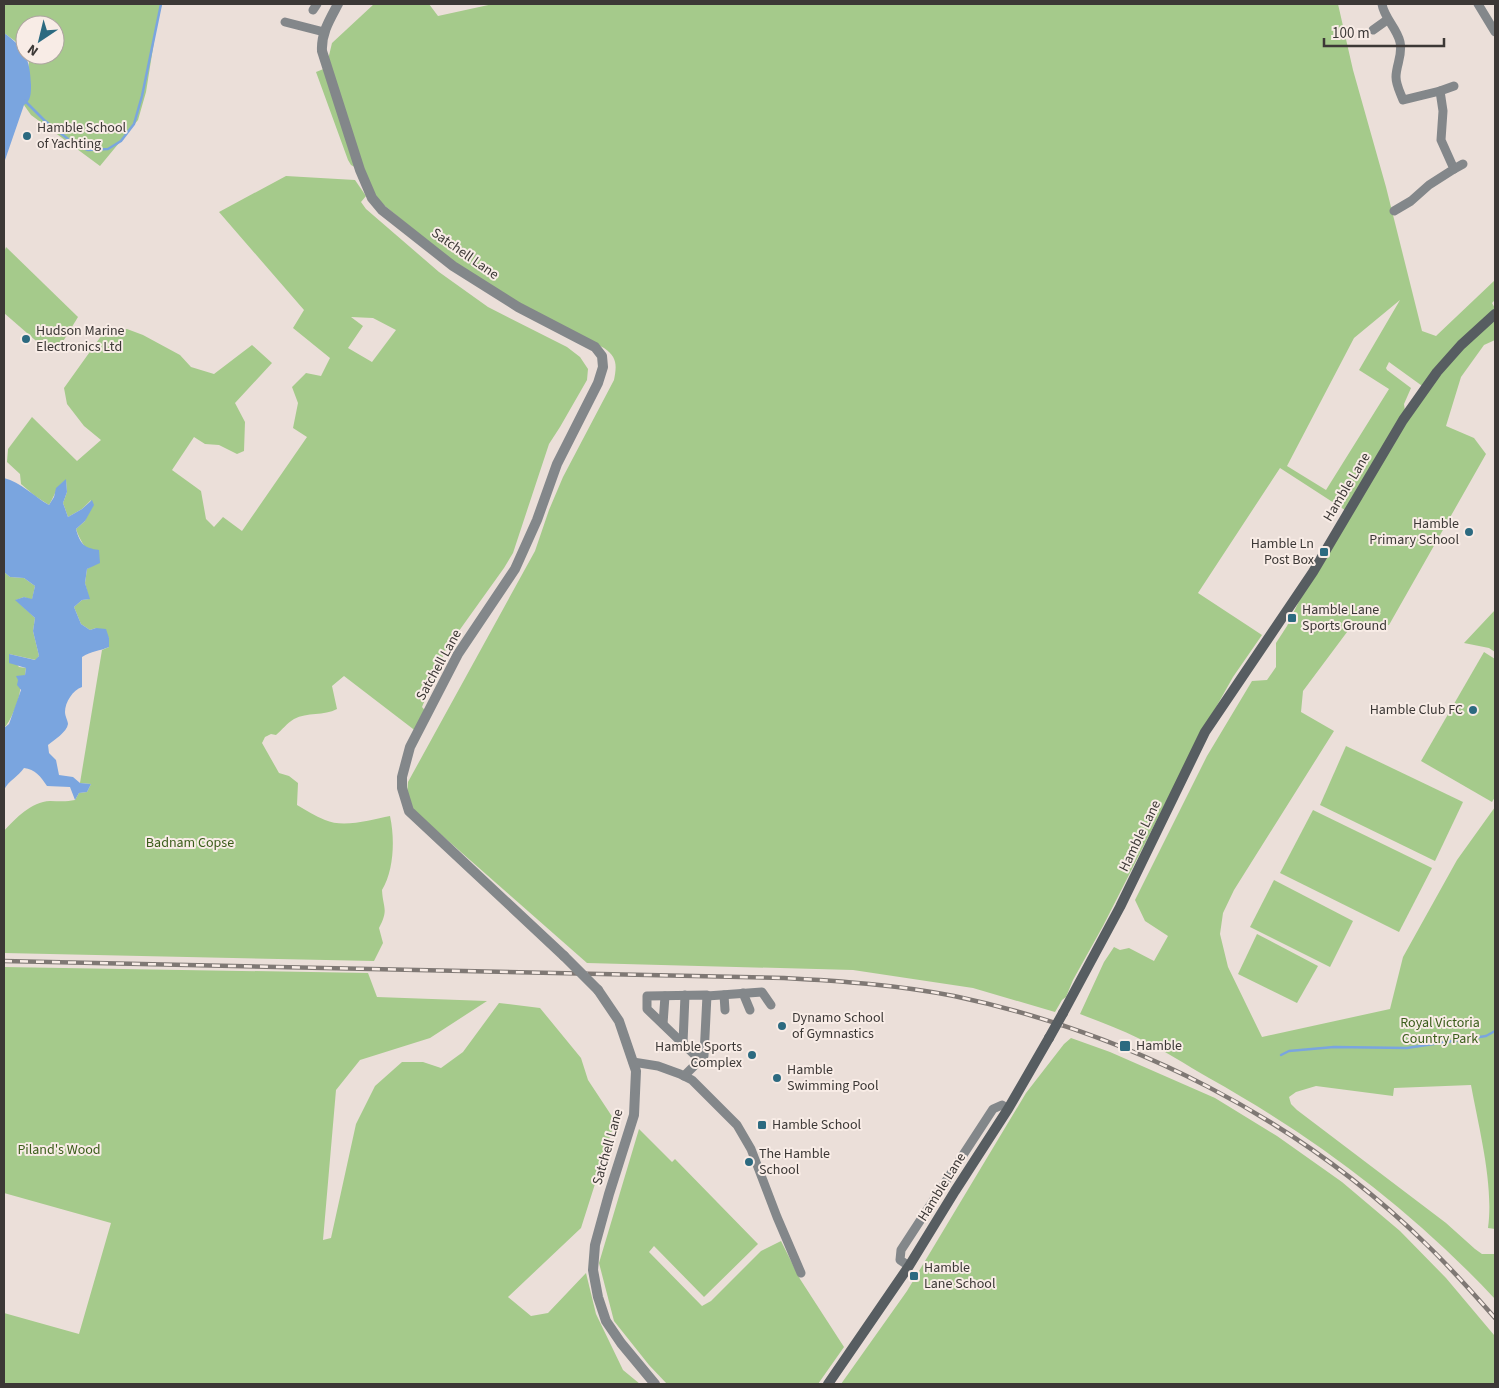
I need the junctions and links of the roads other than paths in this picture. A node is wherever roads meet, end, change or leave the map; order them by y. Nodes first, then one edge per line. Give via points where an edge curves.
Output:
1 (338, 4) edge
2 (1382, 4) edge
3 (1478, 4) edge
4 (1388, 20) junction
5 (285, 22) dead end
6 (1373, 30) dead end
7 (324, 32) junction
8 (1495, 32) edge
9 (1454, 86) dead end
10 (1440, 91) junction
11 (1463, 164) dead end
12 (1454, 169) junction
13 (1394, 211) dead end
14 (1495, 314) edge
15 (743, 993) junction
16 (686, 995) junction
17 (724, 995) junction
18 (665, 996) junction
19 (707, 996) junction
20 (771, 1005) dead end
21 (725, 1010) dead end
22 (750, 1010) dead end
23 (663, 1024) junction
24 (683, 1043) junction
25 (700, 1060) junction
26 (633, 1062) junction
27 (684, 1076) junction
28 (1008, 1109) junction
29 (909, 1266) junction
30 (801, 1273) dead end
31 (655, 1384) edge
32 (828, 1384) edge

1 - 7 street, Satchell Lane
2 - 4 street
3 - 8 street
4 - 6 street
4 - 10 street via 1398,36 1402,55 1396,78 1399,101
5 - 7 street
7 - 26 street, Satchell Lane, bridge via 322,52 326,68 360,170 378,206 453,266 518,307 595,347 602,356 603,367 598,383 557,464 515,569 458,654 410,747 402,788 409,811 598,990 618,1021
9 - 10 street
10 - 12 street via 1444,112 1441,140
11 - 12 street
12 - 13 street
14 - 28 main road, Hamble Lane, bridge via 1437,372 1403,420 1313,572 1205,732 1120,907
15 - 17 street
15 - 20 street via 762,992
15 - 22 street
16 - 18 street
16 - 19 street
16 - 24 street
17 - 19 street
17 - 21 street
18 - 23 street
18 - 23 street via 647,996 647,1009
19 - 25 street via 704,1056
23 - 24 street
24 - 25 street
25 - 27 street
26 - 27 street via 658,1066
26 - 31 street, Satchell Lane via 636,1071 634,1115 595,1245 593,1270 606,1321 626,1351
27 - 30 street via 692,1080 740,1129 752,1149 776,1217
28 - 29 main road, Hamble Lane
28 - 29 street via 1002,1105 993,1109 901,1250 900,1260
29 - 32 main road, Hamble Lane

